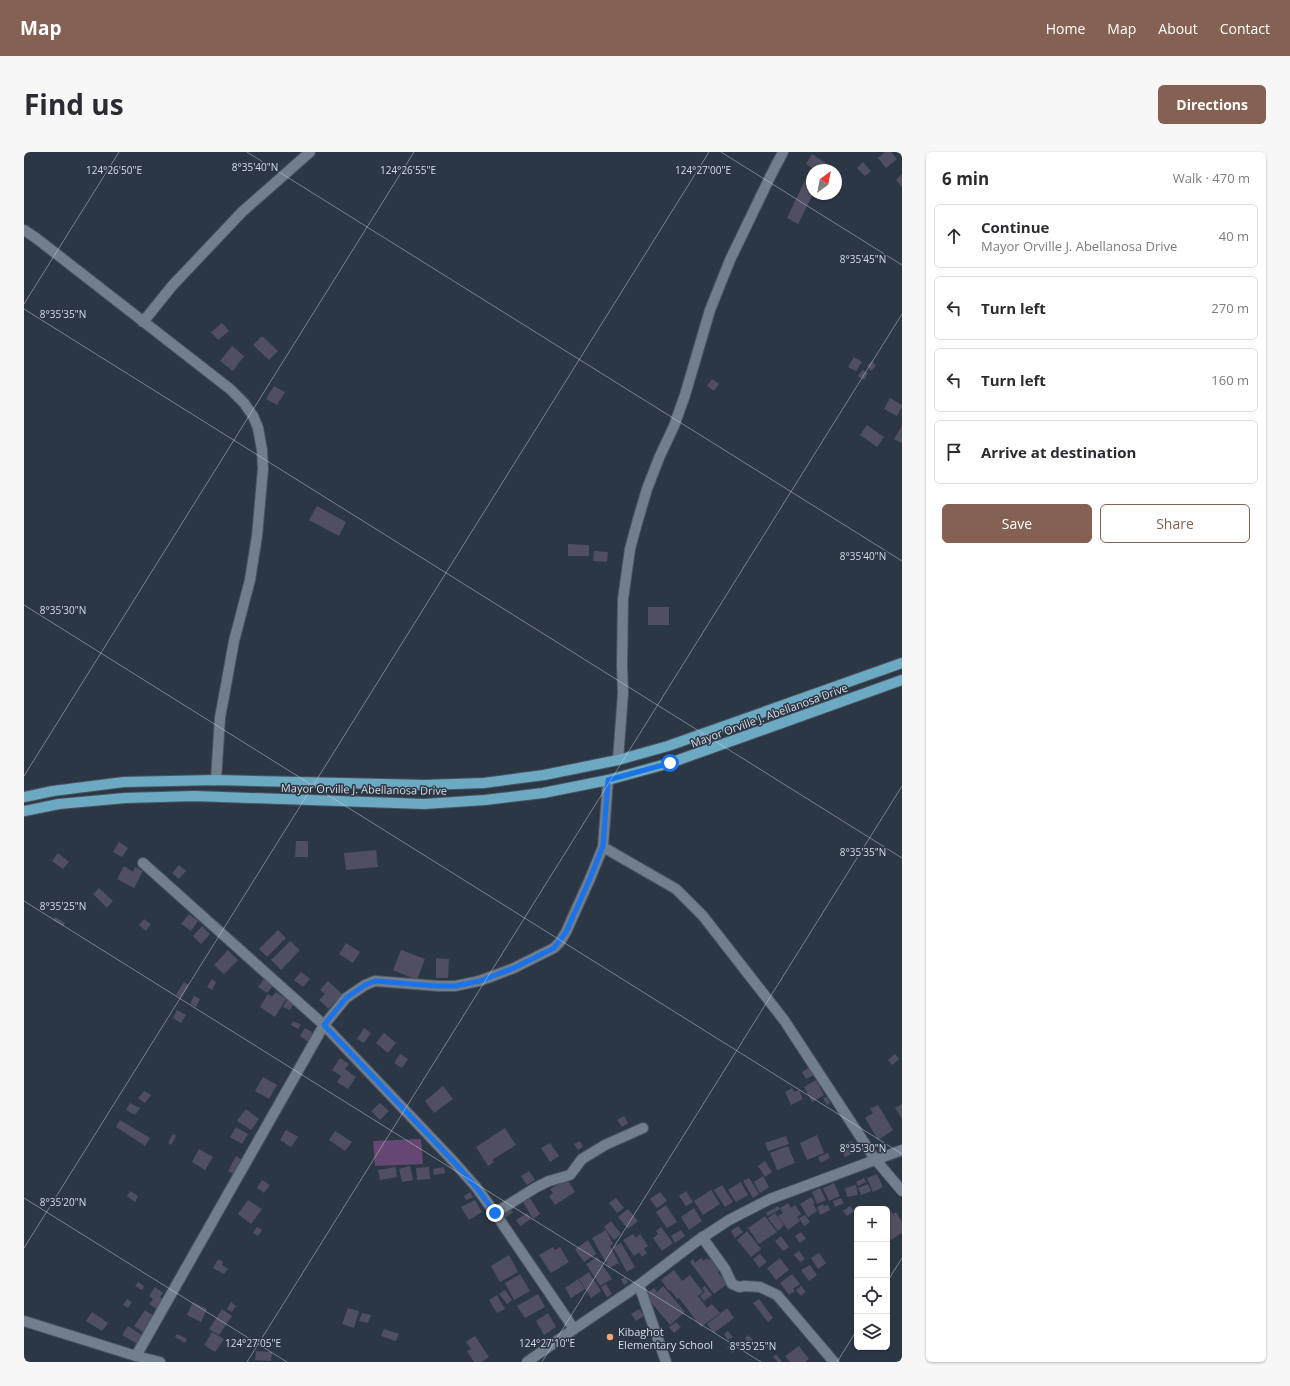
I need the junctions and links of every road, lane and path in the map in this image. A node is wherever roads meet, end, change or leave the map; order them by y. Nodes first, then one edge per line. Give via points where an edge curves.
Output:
1 (310, 152) edge
2 (783, 152) edge
3 (24, 230) edge
4 (143, 322) junction
5 (902, 663) edge
6 (902, 680) edge
7 (752, 716) junction
8 (757, 731) junction
9 (618, 760) junction
10 (216, 780) junction
11 (608, 780) junction
12 (425, 785) junction
13 (24, 797) edge
14 (424, 804) junction
15 (24, 811) edge
16 (603, 846) junction
17 (143, 863) dead end
18 (324, 1025) junction
19 (643, 1128) dead end
20 (902, 1150) edge
21 (875, 1159) junction
22 (902, 1191) edge
23 (495, 1213) junction
24 (702, 1237) junction
25 (639, 1285) junction
26 (24, 1321) edge
27 (574, 1328) junction
28 (136, 1356) junction
29 (160, 1362) edge
30 (527, 1362) edge
31 (666, 1362) edge
32 (834, 1362) edge

1 - 4 street via 242,212 172,286
2 - 9 street via 730,260 710,310 685,395 636,523 623,599 623,693
3 - 4 street
4 - 10 street via 230,389 244,403 258,428 262,450 263,469 257,536 220,718
5 - 7 main road, Mayor Orville J. Abellanosa Drive
6 - 8 main road, Mayor Orville J. Abellanosa Drive
7 - 8 main road
7 - 9 main road, Mayor Orville J. Abellanosa Drive via 668,746
8 - 11 main road, Mayor Orville J. Abellanosa Drive via 670,763
9 - 12 main road, Mayor Orville J. Abellanosa Drive via 484,783
10 - 12 main road, Mayor Orville J. Abellanosa Drive
10 - 13 main road, Mayor Orville J. Abellanosa Drive via 124,782
11 - 14 main road, Mayor Orville J. Abellanosa Drive via 528,795
11 - 16 street
12 - 14 main road
14 - 15 main road, Mayor Orville J. Abellanosa Drive via 195,796 125,798 59,804
16 - 18 street via 566,932 554,948 514,968 480,981 455,986 375,981 346,998
16 - 21 street via 676,889 703,916 784,1020
17 - 18 street
18 - 23 street via 454,1162
18 - 28 street
19 - 23 street via 604,1145 582,1159 570,1175 535,1188
20 - 21 street
21 - 22 street
21 - 24 street via 770,1199
23 - 27 street
24 - 25 street
24 - 32 street via 725,1269 732,1284 738,1287 760,1287 777,1295
25 - 27 street
25 - 31 street
26 - 28 street
27 - 30 street
28 - 29 street

